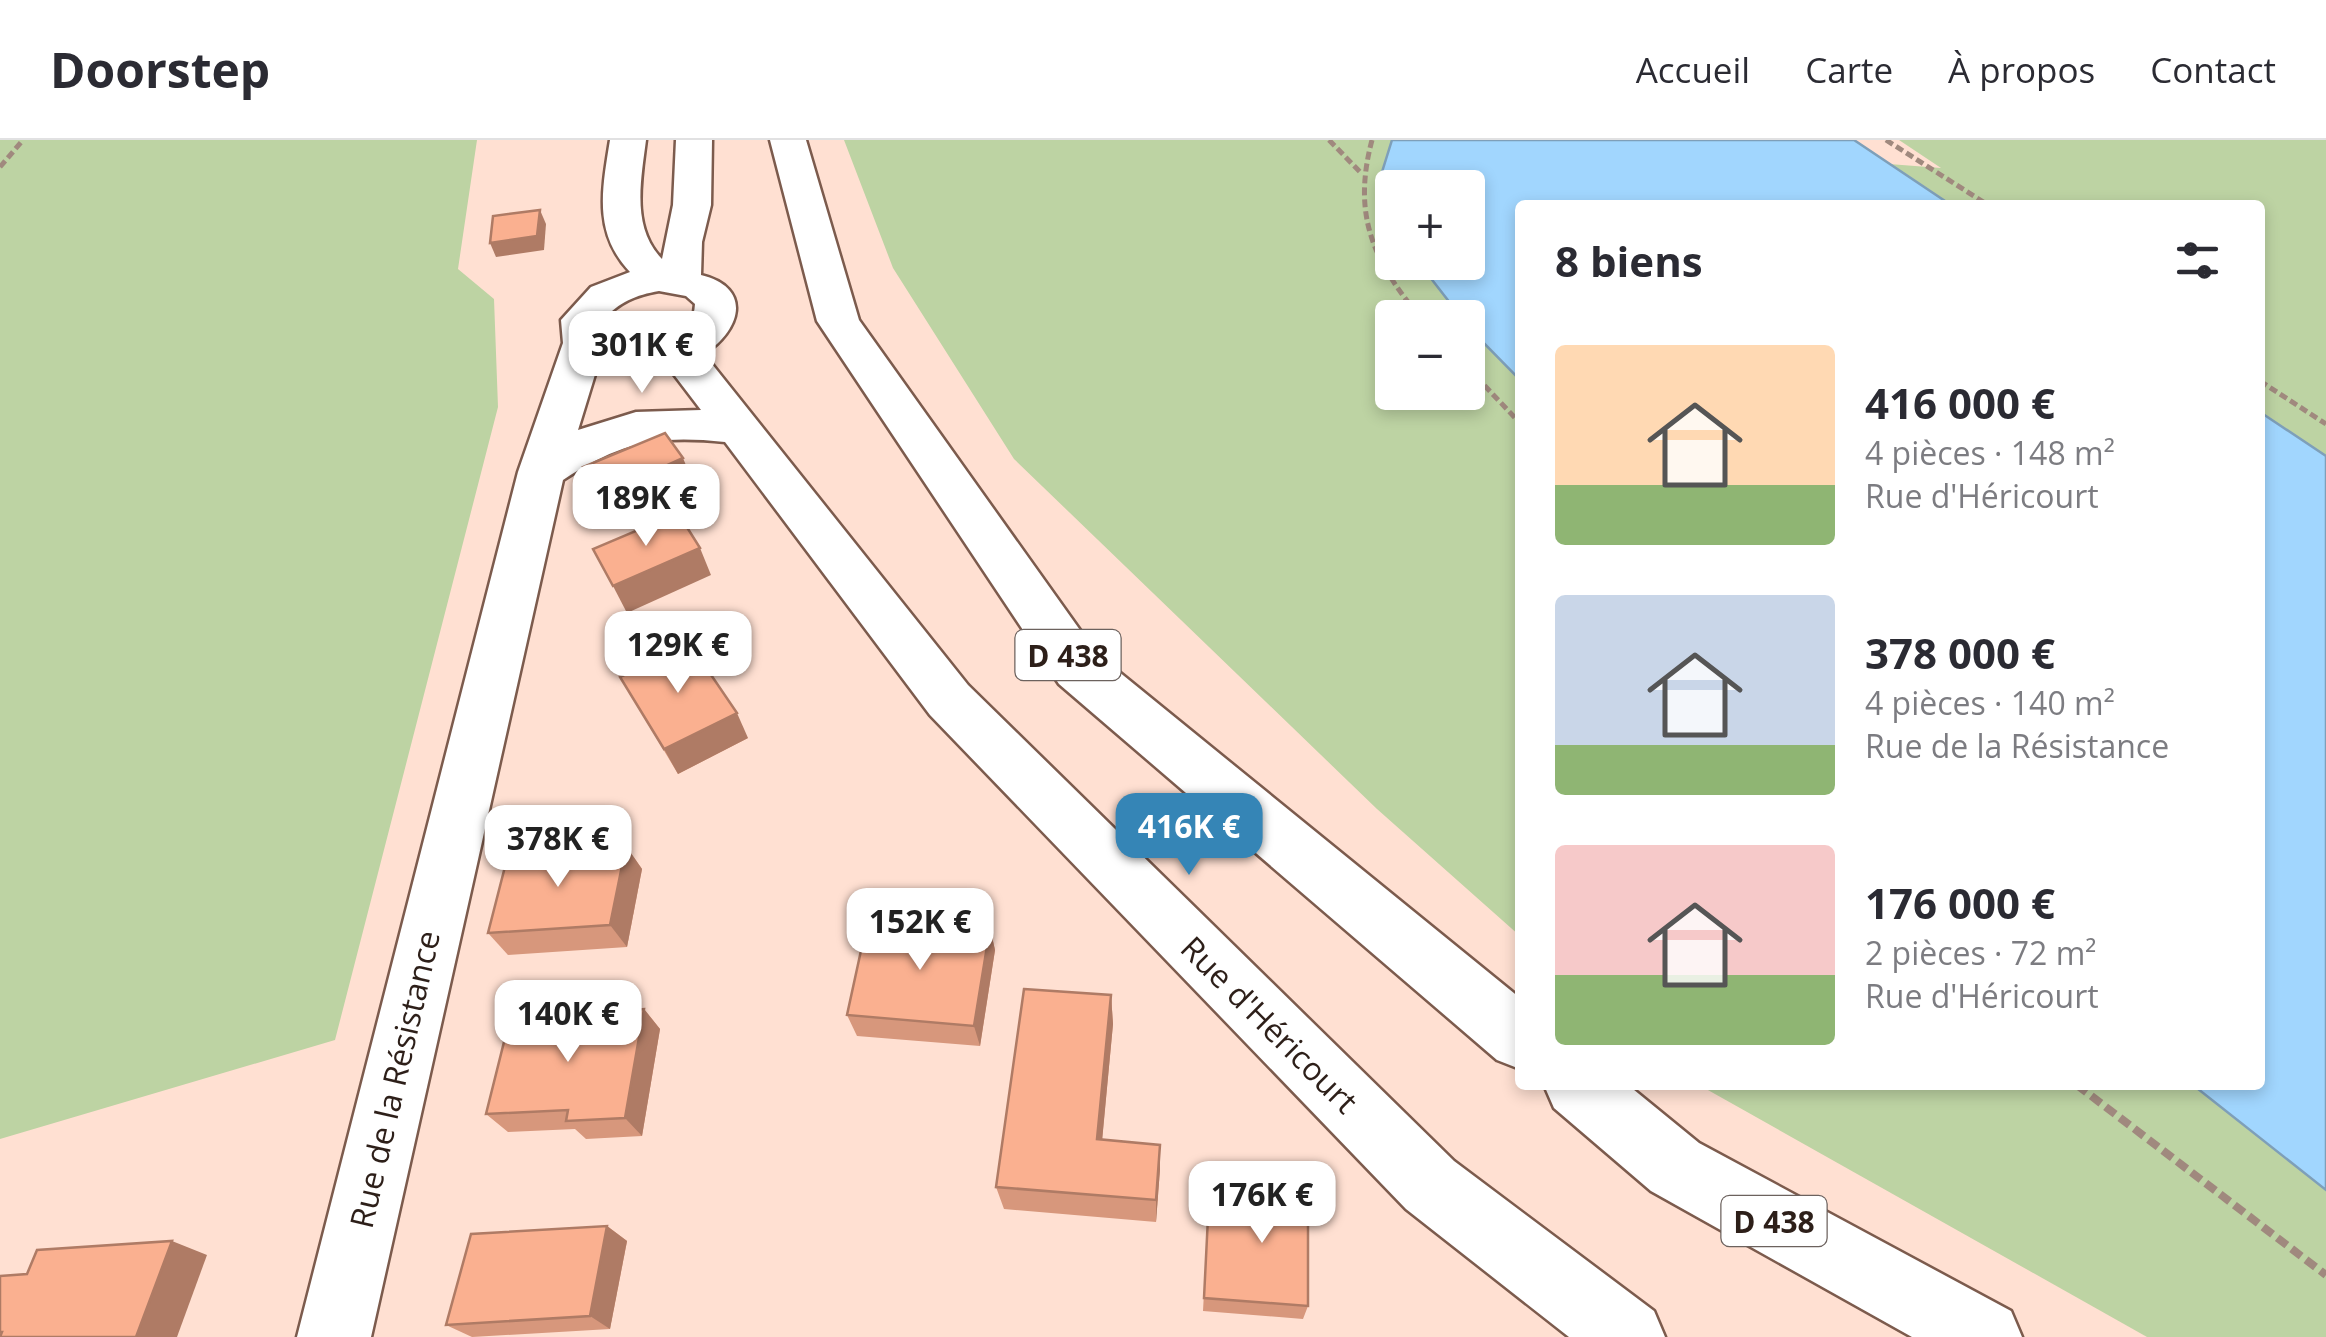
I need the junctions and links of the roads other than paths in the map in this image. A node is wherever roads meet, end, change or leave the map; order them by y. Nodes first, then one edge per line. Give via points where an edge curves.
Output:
1 (628, 140) edge
2 (694, 140) edge
3 (788, 140) edge
4 (620, 196) junction
5 (670, 279) junction
6 (602, 297) junction
7 (584, 343) junction
8 (680, 352) junction
9 (628, 361) junction
10 (741, 429) junction
11 (540, 472) junction
12 (1515, 1034) edge
13 (1582, 1090) edge
14 (334, 1337) edge
15 (1628, 1337) edge
16 (1984, 1337) edge

1 - 4 street
2 - 5 street via 692,205
3 - 12 street, D 438 via 838,321 1078,670
4 - 5 street via 629,248
4 - 6 street via 591,267
5 - 6 street
5 - 8 street via 711,292 718,304 718,316 698,342
6 - 7 street, Rue de la Résistance via 582,320
7 - 9 street
7 - 11 street, Rue de la Résistance
8 - 9 street
8 - 10 street, Rue d'Héricourt
9 - 11 street, Rue de la Résistance
10 - 11 street via 673,421 620,428
10 - 15 street, Rue d'Héricourt via 949,700 1430,1185
11 - 14 street, Rue de la Résistance
13 - 16 street, D 438 via 1675,1167

